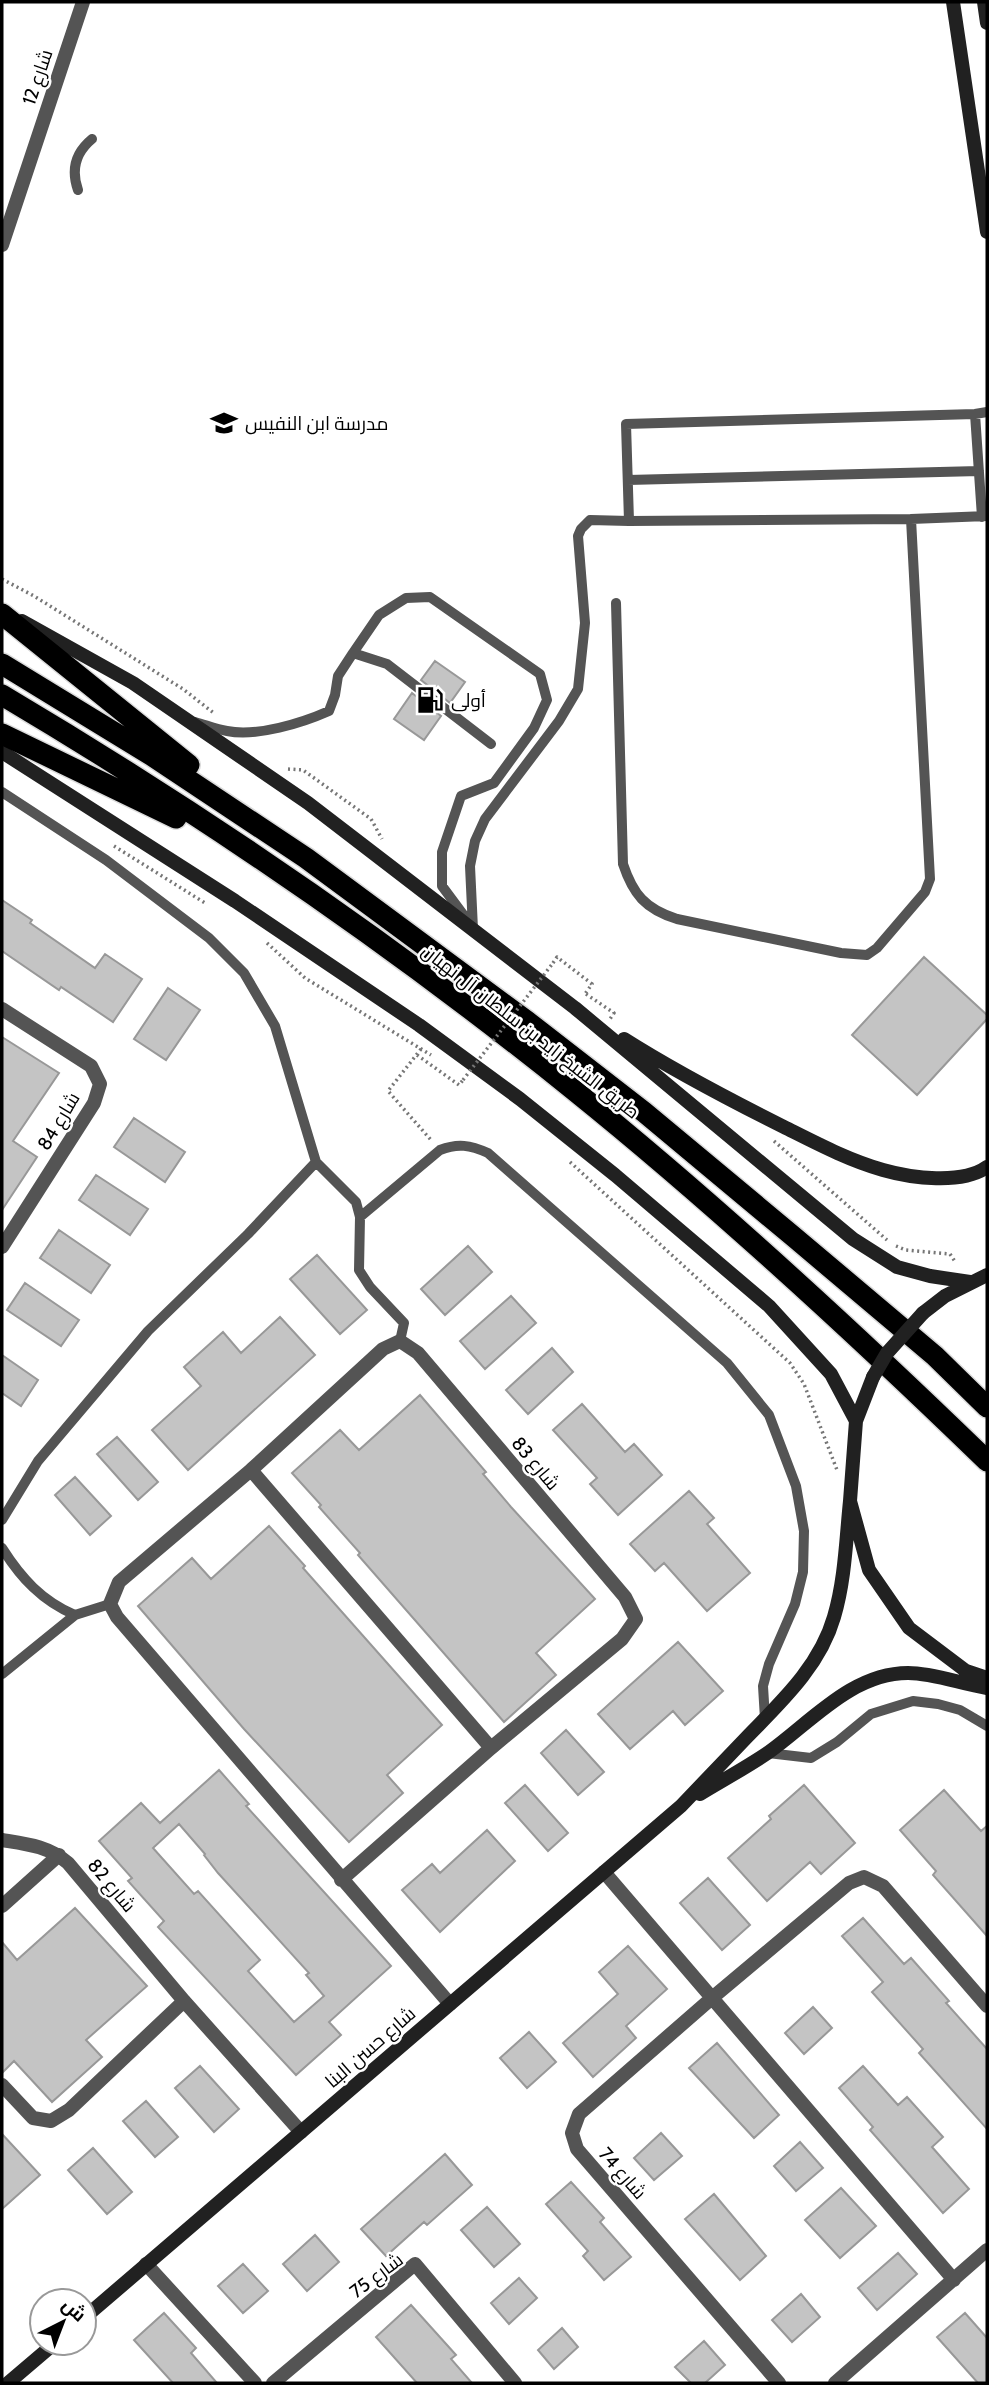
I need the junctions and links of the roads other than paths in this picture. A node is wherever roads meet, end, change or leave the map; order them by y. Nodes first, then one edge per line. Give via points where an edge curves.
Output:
1 (83, 2) edge
2 (953, 2) edge
3 (984, 2) edge
4 (987, 23) edge
5 (92, 139) dead end
6 (78, 190) dead end
7 (987, 232) edge
8 (2, 245) edge
9 (987, 412) edge
10 (975, 414) junction
11 (979, 471) junction
12 (628, 480) junction
13 (984, 516) edge
14 (911, 519) junction
15 (629, 521) junction
16 (616, 603) dead end
17 (2, 612) edge
18 (353, 653) junction
19 (2, 664) edge
20 (2, 695) edge
21 (184, 719) junction
22 (2, 734) edge
23 (491, 744) dead end
24 (2, 752) edge
25 (2, 792) edge
26 (306, 858) junction
27 (260, 859) junction
28 (473, 929) junction
29 (575, 1008) junction
30 (2, 1009) edge
31 (316, 1162) junction
32 (987, 1167) edge
33 (360, 1217) junction
34 (2, 1247) edge
35 (987, 1275) edge
36 (970, 1282) junction
37 (400, 1341) junction
38 (987, 1407) edge
39 (856, 1422) junction
40 (987, 1461) edge
41 (251, 1470) junction
42 (850, 1502) junction
43 (2, 1520) edge
44 (2, 1548) edge
45 (110, 1604) junction
46 (75, 1615) junction
47 (2, 1674) edge
48 (987, 1678) edge
49 (987, 1688) edge
50 (765, 1719) junction
51 (987, 1726) edge
52 (491, 1748) junction
53 (768, 1753) junction
54 (681, 1806) junction
55 (2, 1840) edge
56 (59, 1855) junction
57 (604, 1872) junction
58 (341, 1880) junction
59 (2, 1906) edge
60 (712, 1998) junction
61 (184, 2001) junction
62 (450, 2004) junction
63 (987, 2006) edge
64 (2, 2085) edge
65 (301, 2132) junction
66 (987, 2250) edge
67 (146, 2264) junction
68 (954, 2280) junction
69 (98, 2306) edge
70 (39, 2357) edge
71 (8, 2383) edge
72 (255, 2383) edge
73 (273, 2383) edge
74 (515, 2383) edge
75 (779, 2383) edge
76 (835, 2383) edge

1 - 8 street, شارع 12
2 - 7 main road
3 - 4 main road
5 - 6 lane via 75,162
9 - 10 lane
10 - 11 lane
10 - 12 lane via 626,424
11 - 12 lane
11 - 13 lane
12 - 15 lane
13 - 14 lane
14 - 15 lane
14 - 16 lane via 930,879 925,892 867,955 677,919 638,897 623,864
15 - 28 lane via 590,520 578,536 584,623 578,690 485,820 475,841 470,866
17 - 21 main road via 132,683
17 - 26 highway
18 - 21 lane via 338,676 329,711 317,716 258,731 229,732
18 - 23 lane via 387,664
18 - 28 lane via 379,615 406,598 430,597 540,674 547,700 534,728 494,783 461,796 442,852 442,886
19 - 26 highway, طريق الشيخ زايد بن سلطان آل نهيان
20 - 27 highway, طريق الشيخ زايد بن سلطان آل نهيان
21 - 28 main road via 308,803
22 - 27 highway
24 - 39 main road via 247,909 520,1099 769,1306 831,1374
25 - 31 lane via 106,860 209,938 244,972 275,1026
26 - 38 highway, طريق الشيخ زايد بن سلطان آل نهيان via 644,1112 935,1356
27 - 40 highway, طريق الشيخ زايد بن سلطان آل نهيان via 432,981 576,1092 851,1329
28 - 29 main road
29 - 32 main road via 729,1100 839,1154 884,1170 948,1179
29 - 36 main road via 853,1239 897,1267
30 - 34 street, شارع 84 via 91,1066 100,1084 94,1102
31 - 33 lane via 356,1202
31 - 43 lane via 148,1331 38,1461
33 - 37 lane via 359,1270 404,1323
33 - 50 lane via 440,1150 455,1144 488,1153 727,1363 769,1415 796,1486 804,1531 803,1572 795,1604 763,1686
35 - 36 main road, شارع حسن البنا
36 - 39 main road, شارع حسن البنا, bridge via 923,1313 887,1353
37 - 41 street via 383,1349
37 - 52 street, شارع 83 via 436,1374 625,1597 636,1619 622,1639
39 - 42 main road, شارع حسن البنا
41 - 45 street via 119,1582
41 - 52 street
42 - 48 main road via 869,1570 909,1628 966,1671
42 - 50 main road, شارع حسن البنا via 844,1566 830,1629 814,1663
44 - 46 lane via 15,1569 52,1605
45 - 46 lane
45 - 58 street
46 - 47 lane
49 - 53 main road, شارع حسن البنا via 908,1673 868,1681 844,1693
50 - 54 main road, شارع حسن البنا
51 - 53 lane via 960,1710 913,1701 872,1714 811,1758
52 - 58 street, شارع 83
53 - 54 main road, شارع حسن البنا
54 - 57 main road, شارع حسن البنا
55 - 56 street via 40,1846
56 - 59 street, شارع 82
56 - 61 street, شارع 82
57 - 60 street
57 - 62 main road, شارع حسن البنا
58 - 62 street
60 - 63 street, شارع 74 via 849,1883 864,1877 883,1886
60 - 68 street
60 - 75 street, شارع 74 via 579,2114 572,2133 577,2149
61 - 64 street via 69,2110 51,2121 33,2118
61 - 65 street, شارع 82
62 - 65 main road, شارع حسن البنا
65 - 67 main road, شارع حسن البنا
66 - 68 street
67 - 69 main road, شارع حسن البنا
67 - 72 street
68 - 76 street
70 - 71 main road
73 - 74 street, شارع 75 via 415,2264

